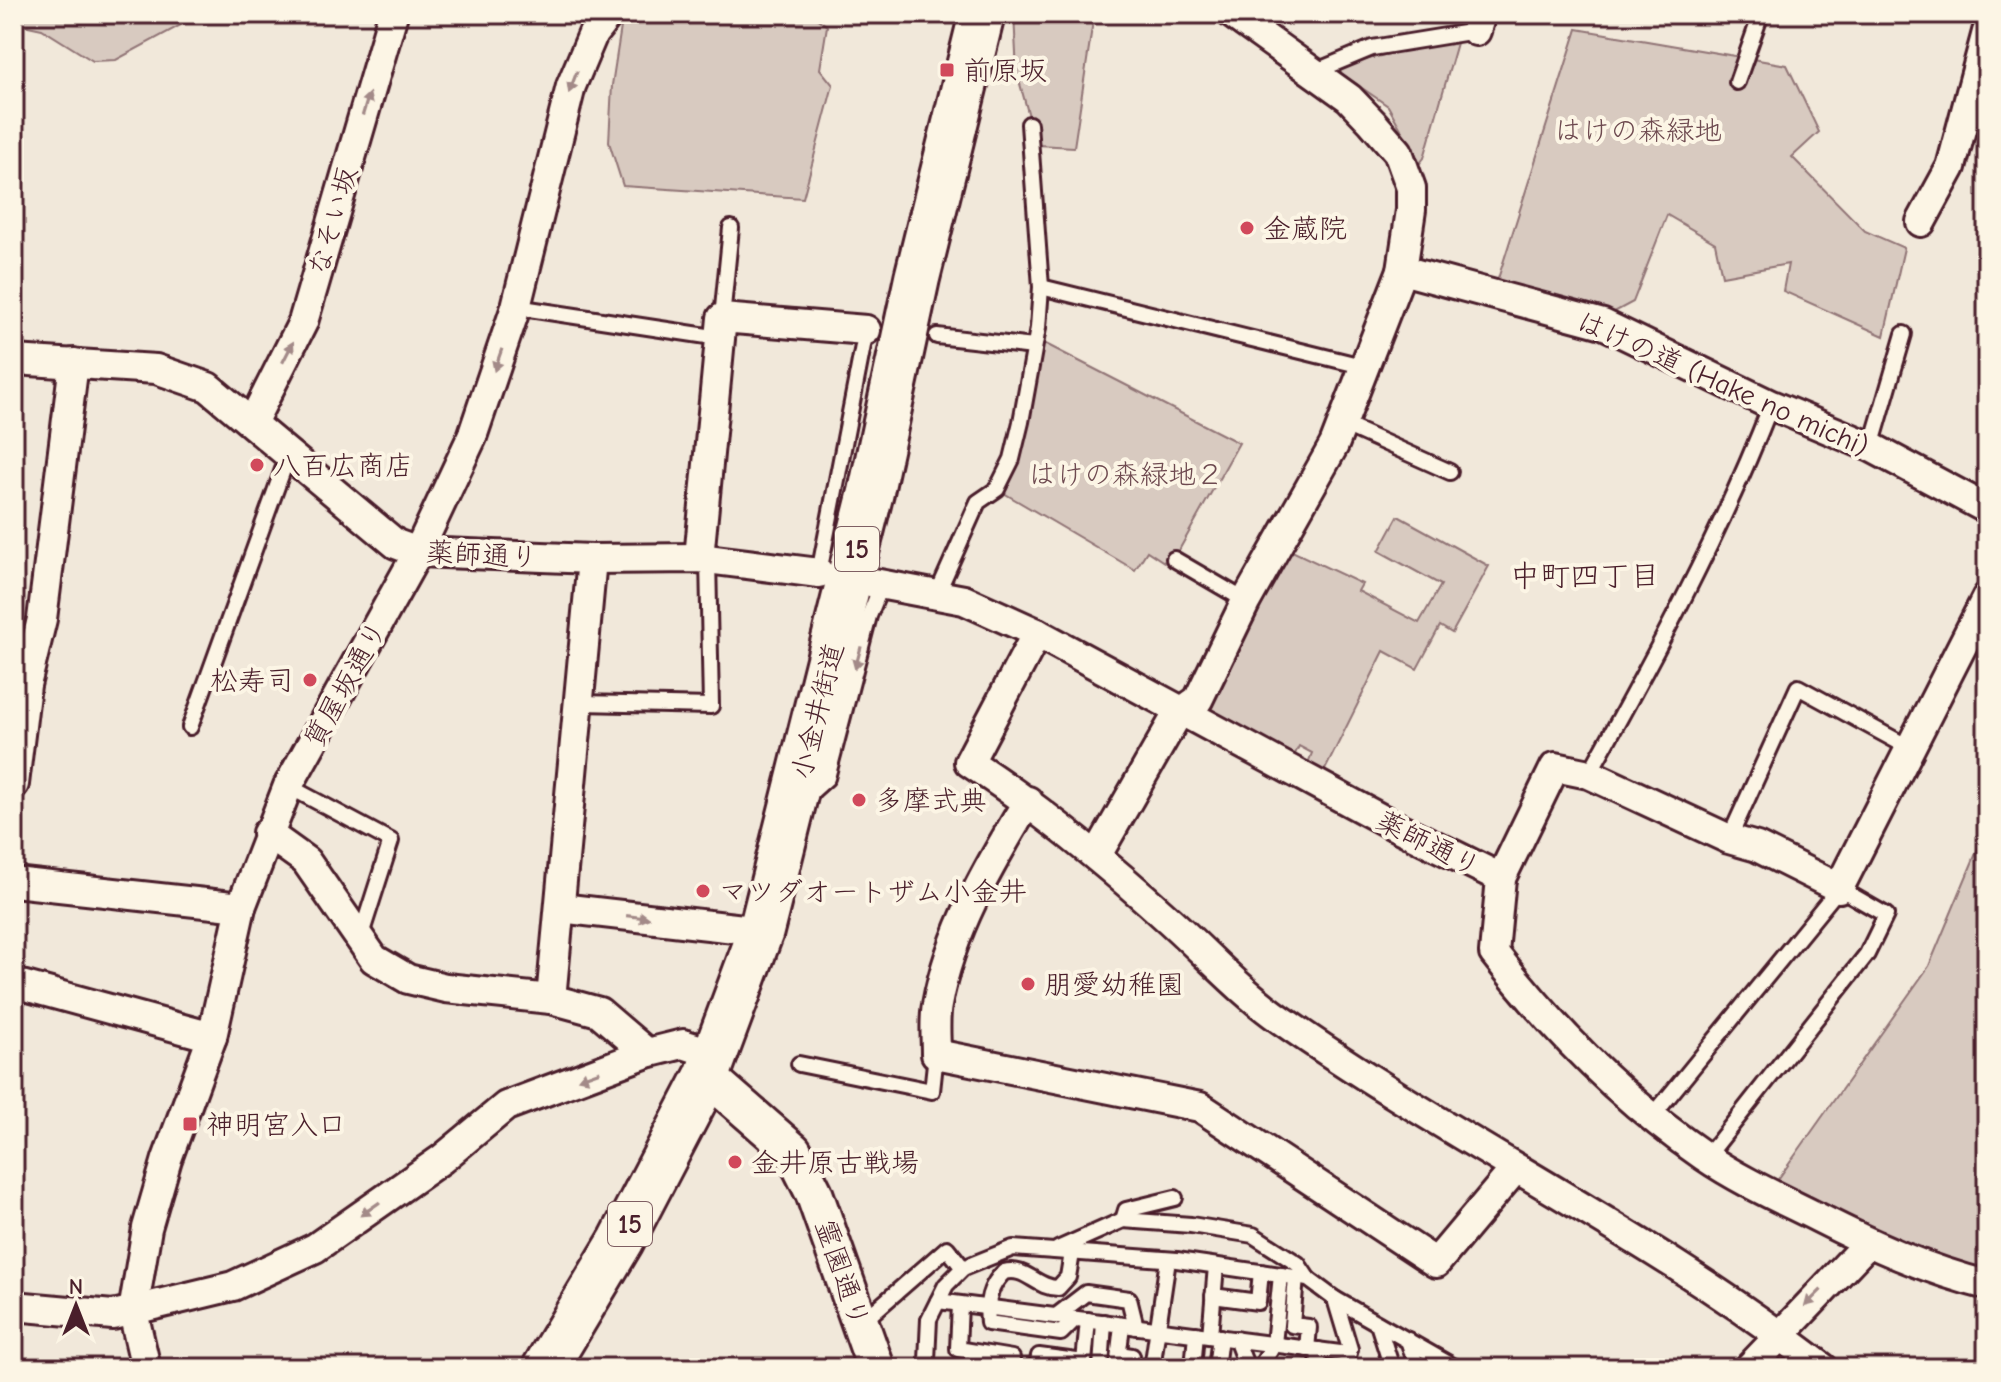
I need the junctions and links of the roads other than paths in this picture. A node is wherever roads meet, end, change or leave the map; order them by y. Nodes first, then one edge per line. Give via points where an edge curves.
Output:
1 (393, 14) edge
2 (609, 14) edge
3 (982, 14) edge
4 (1232, 14) edge
5 (1761, 14) edge
6 (1478, 22) edge
7 (1987, 32) edge
8 (1314, 72) junction
9 (1737, 82) dead end
10 (1029, 124) dead end
11 (1921, 222) dead end
12 (731, 228) dead end
13 (1402, 270) junction
14 (1041, 287) junction
15 (516, 307) junction
16 (721, 328) junction
17 (866, 330) joint
18 (1904, 334) dead end
19 (937, 336) dead end
20 (1034, 347) junction
21 (14, 361) edge
22 (74, 363) junction
23 (1367, 367) junction
24 (1771, 405) junction
25 (253, 421) junction
26 (1343, 424) junction
27 (1871, 447) junction
28 (290, 452) junction
29 (1450, 472) dead end
30 (1987, 509) edge
31 (418, 552) junction
32 (704, 558) junction
33 (592, 559) junction
34 (1174, 559) dead end
35 (819, 573) joint
36 (878, 583) joint
37 (937, 594) junction
38 (1987, 597) edge
39 (1246, 601) junction
40 (1037, 633) junction
41 (582, 703) junction
42 (1185, 711) junction
43 (190, 727) dead end
44 (1908, 747) junction
45 (1589, 774) junction
46 (14, 784) edge
47 (288, 786) junction
48 (1028, 801) junction
49 (793, 808) junction
50 (267, 833) junction
51 (1729, 839) junction
52 (1097, 855) junction
53 (1501, 878) junction
54 (14, 882) edge
55 (1839, 888) junction
56 (241, 907) junction
57 (560, 908) junction
58 (761, 931) junction
59 (359, 941) junction
60 (14, 983) edge
61 (551, 999) junction
62 (212, 1037) junction
63 (647, 1053) junction
64 (936, 1054) junction
65 (799, 1064) dead end
66 (712, 1066) junction
67 (1652, 1117) junction
68 (1706, 1158) junction
69 (1515, 1169) junction
70 (1175, 1198) dead end
71 (1123, 1220) junction
72 (1868, 1243) junction
73 (1054, 1251) junction
74 (1072, 1253) junction
75 (1168, 1260) junction
76 (1216, 1266) junction
77 (963, 1268) junction
78 (1261, 1272) junction
79 (1295, 1277) junction
80 (1987, 1285) edge
81 (1213, 1296) junction
82 (1335, 1299) junction
83 (938, 1301) junction
84 (960, 1304) junction
85 (14, 1306) edge
86 (986, 1307) junction
87 (133, 1312) junction
88 (1056, 1316) junction
89 (1081, 1320) junction
90 (1104, 1322) junction
91 (860, 1323) junction
92 (1378, 1324) junction
93 (1129, 1326) junction
94 (1158, 1330) junction
95 (1779, 1333) junction
96 (1209, 1336) junction
97 (1236, 1339) junction
98 (1408, 1340) junction
99 (1274, 1344) junction
100 (1313, 1349) junction
101 (1118, 1361) edge
102 (1347, 1361) edge
103 (1440, 1363) edge
104 (146, 1368) edge
105 (545, 1368) edge
106 (876, 1368) edge
107 (931, 1368) edge
108 (1011, 1368) edge
109 (1037, 1368) edge
110 (1101, 1368) edge
111 (1129, 1368) edge
112 (1152, 1368) edge
113 (1193, 1368) edge
114 (1216, 1368) edge
115 (1247, 1368) edge
116 (1260, 1368) edge
117 (1318, 1368) edge
118 (1392, 1368) edge
119 (1417, 1368) edge
120 (1456, 1368) edge
121 (1749, 1368) edge
122 (1823, 1368) edge

25 -> 1 street, なそい坂 via 303,322
2 -> 15 street, 質屋坂通り via 593,34 571,86
3 - 49 main road, 小金井街道 / 15
4 - 8 street
5 - 9 lane
6 - 8 lane via 1372,48
7 - 11 street via 1951,167
8 - 13 street via 1349,98 1398,152 1411,188
10 - 14 lane
12 - 16 lane
13 - 23 street
13 - 24 street, はけの道 (Hake no michi) via 1603,324
14 - 20 lane
14 - 23 lane
15 - 16 lane
15 -> 31 street, 質屋坂通り via 472,437
16 - 17 street
16 - 32 street
17 - 35 lane
18 - 27 lane
19 - 20 lane
20 - 37 lane via 1012,459 997,489 978,502
21 - 22 street, 薬師通り
22 - 25 street, 薬師通り via 156,369 208,387
22 - 46 street via 42,619 26,685
23 - 26 street
24 - 27 street, はけの道 (Hake no michi)
24 - 45 lane via 1698,568
25 - 28 street, 薬師通り
26 - 29 lane
26 - 39 street
27 - 30 street, はけの道 (Hake no michi)
28 - 31 street, 薬師通り via 396,544
28 - 43 lane
31 - 33 street, 薬師通り
31 - 47 street, 質屋坂通り
32 - 33 street, 薬師通り
32 - 35 street, 薬師通り
32 - 41 lane via 711,706
33 - 41 street
34 - 39 lane
36 - 37 street, 薬師通り
36 -> 49 lane via 827,778
37 - 40 street, 薬師通り via 964,600
38 - 44 street
39 - 42 street via 1198,700
40 - 42 street, 薬師通り
40 - 48 street via 969,762
41 - 57 street
42 - 52 street via 1177,715
42 - 53 street, 薬師通り
44 - 51 lane via 1798,687
44 - 55 street
45 - 51 street
45 - 53 street via 1555,767
47 - 50 street, 質屋坂通り
47 - 59 lane via 391,841
48 - 52 street
48 - 64 street via 984,876 949,959 936,1007
49 - 58 main road, 小金井街道 / 15
50 - 56 street, 質屋坂通り
50 - 59 street via 306,861
51 - 55 street via 1757,847
52 - 69 street via 1278,1018
53 - 67 street, 薬師通り via 1494,953 1537,1007
54 - 56 street
55 - 67 lane
55 - 68 lane via 1886,915 1880,928 1867,954
56 - 62 street, 質屋坂通り
57 -> 58 street
57 - 61 street
58 - 66 main road, 小金井街道 / 15
59 - 61 street via 374,959 408,979
60 - 62 street
61 - 63 street via 599,1012
62 - 87 street, 質屋坂通り via 154,1200
63 - 66 street via 683,1044
63 -> 87 street via 506,1106 442,1159 315,1248 233,1286
64 - 65 lane via 932,1091
64 - 69 street via 1200,1107 1436,1263
66 - 91 street, 霊園通り via 793,1151 814,1193
66 - 105 main road, 小金井街道 / 15 via 621,1241
67 - 68 street, 薬師通り
68 - 72 street, 薬師通り
69 - 95 street via 1631,1235
70 - 71 lane via 1126,1210
71 - 73 lane
71 - 79 lane via 1253,1235 1298,1264
72 - 80 street, 薬師通り
72 -> 95 street
73 - 74 lane
73 - 77 lane via 1013,1248
74 - 75 lane
74 - 86 lane via 1064,1284 1049,1288 1023,1272 1004,1272 990,1290
75 - 76 lane
75 - 94 lane
76 - 78 lane
76 - 81 lane
77 - 83 lane
77 - 91 lane via 947,1248
78 - 79 lane
78 - 81 lane via 1258,1302
79 - 82 lane
79 - 99 lane
79 - 100 lane via 1292,1325 1309,1327
81 - 96 lane
82 - 92 lane
82 - 102 lane
83 - 84 lane
83 - 107 lane via 929,1319
84 - 86 lane
84 - 108 lane via 958,1349 1012,1358
85 - 87 street via 113,1315
86 - 88 lane
86 - 89 lane via 988,1323 1046,1331 1061,1333
87 - 104 street, 質屋坂通り
88 - 89 lane
88 - 93 lane via 1086,1293 1129,1299
89 - 90 lane
89 - 109 lane via 1084,1362 1039,1356
90 - 93 lane
90 - 110 lane
91 - 106 street, 霊園通り
92 - 98 lane
92 - 118 lane
93 - 94 lane
93 - 101 lane
94 - 96 lane
94 - 112 lane
95 - 121 street
95 - 122 street
96 - 97 lane
96 - 113 lane
96 - 114 lane
97 - 99 lane
97 - 115 lane
98 - 103 lane
98 - 119 lane
99 - 100 lane
99 - 116 lane
100 - 102 lane
100 - 117 lane
101 - 111 lane via 1132,1356
103 - 120 lane

